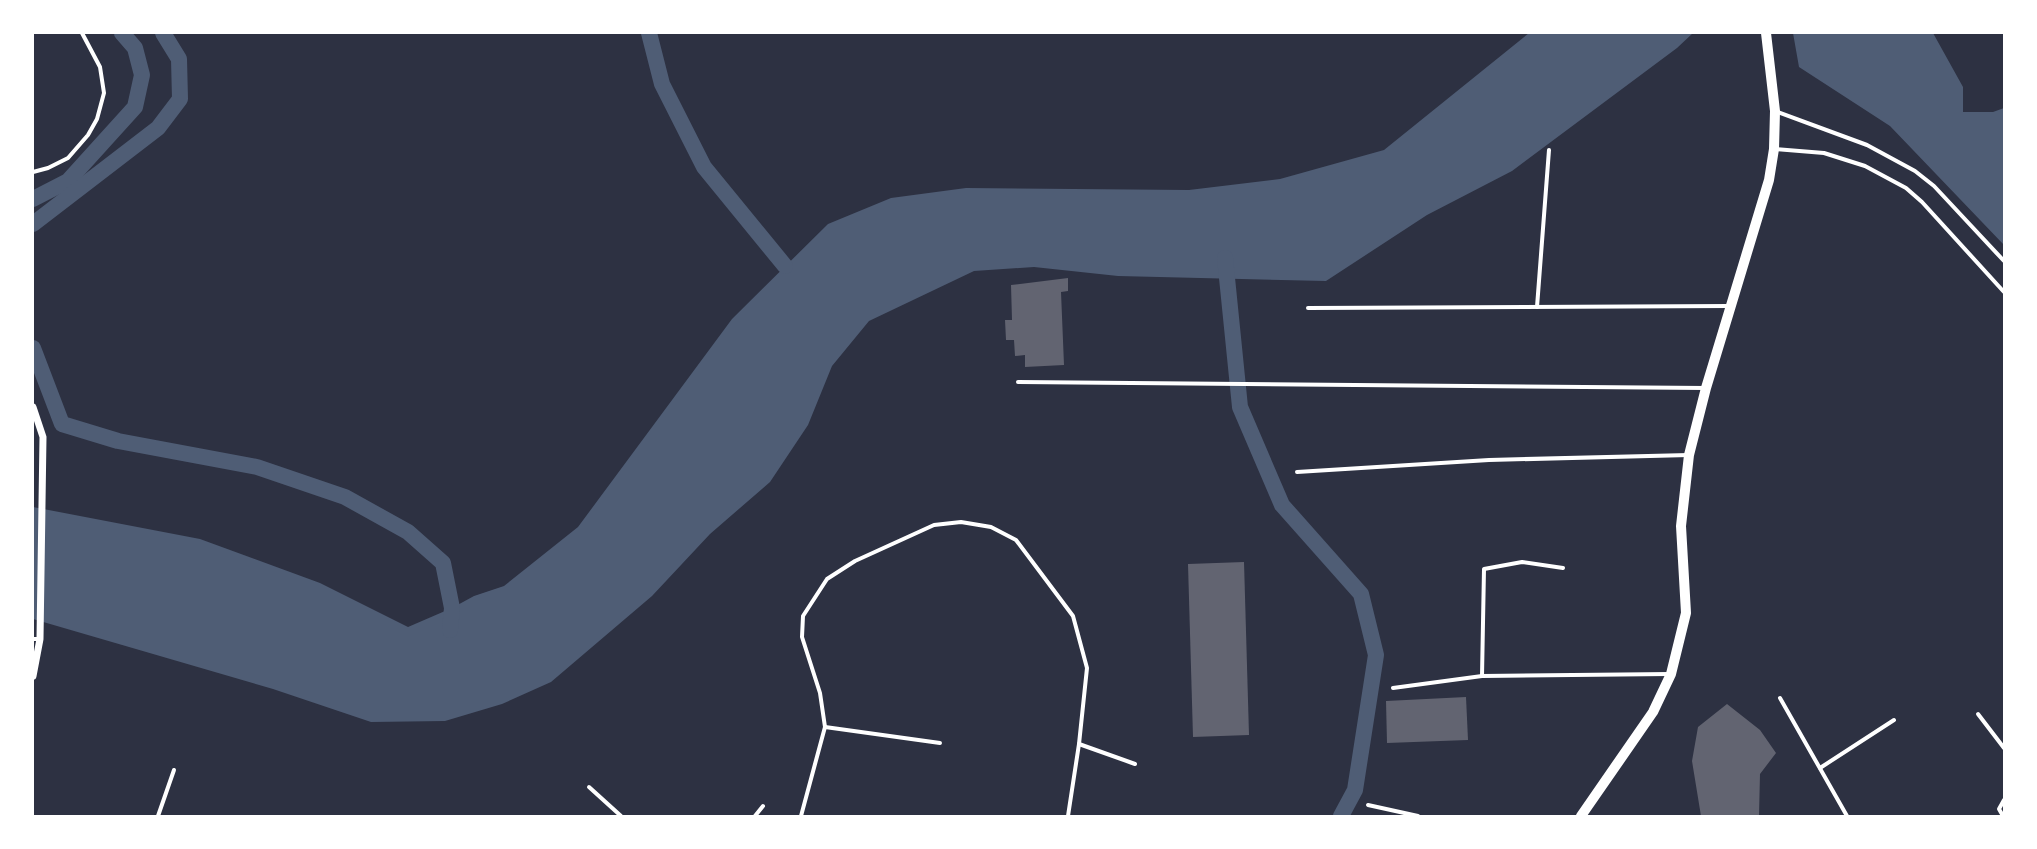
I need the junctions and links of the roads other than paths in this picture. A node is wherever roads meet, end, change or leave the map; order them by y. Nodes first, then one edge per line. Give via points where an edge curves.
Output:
1 (82, 33) edge
2 (1766, 33) edge
3 (1775, 111) junction
4 (1774, 149) junction
5 (1549, 150) dead end
6 (33, 172) edge
7 (2004, 261) edge
8 (2004, 292) edge
9 (1730, 306) junction
10 (1537, 307) junction
11 (1308, 308) dead end
12 (1018, 382) dead end
13 (1706, 388) junction
14 (33, 407) edge
15 (1689, 455) junction
16 (1297, 472) dead end
17 (1563, 568) dead end
18 (36, 639) edge
19 (1671, 674) junction
20 (33, 676) edge
21 (1482, 676) junction
22 (1393, 688) dead end
23 (1780, 698) dead end
24 (1978, 714) dead end
25 (1894, 720) dead end
26 (825, 727) junction
27 (940, 743) dead end
28 (1079, 744) junction
29 (2004, 748) edge
30 (1134, 764) dead end
31 (1820, 768) junction
32 (174, 770) dead end
33 (589, 787) dead end
34 (2004, 800) edge
35 (1368, 805) dead end
36 (763, 806) dead end
37 (158, 816) edge
38 (620, 816) edge
39 (755, 816) edge
40 (801, 816) edge
41 (1068, 816) edge
42 (1418, 816) edge
43 (1581, 816) edge
44 (1847, 816) edge
45 (2004, 816) edge

1 - 6 street via 100,67 104,93 97,119 88,135 68,158
2 - 3 main road
3 - 4 main road
3 - 7 street via 1867,146 1916,171 1934,186
4 - 8 street via 1824,153 1865,166 1906,188 1922,202
4 - 9 main road via 1769,180
5 - 10 street
9 - 10 street
9 - 13 main road
10 - 11 street
12 - 13 street
13 - 15 main road
14 - 18 street via 43,437 40,627
15 - 16 street via 1490,460
15 - 19 main road via 1681,526 1686,613
17 - 21 street via 1522,562 1484,570
18 - 20 street
19 - 21 street
19 - 43 main road via 1653,712
21 - 22 street
23 - 31 street
24 - 29 street
25 - 31 street
26 - 27 street
26 - 28 street via 820,693 802,637 803,616 827,579 855,561 934,525 962,522 991,527 1016,540 1073,616 1087,668
26 - 40 street
28 - 30 street
28 - 41 street
31 - 44 street
32 - 37 street
33 - 38 street
34 - 45 street via 1999,809
35 - 42 street
36 - 39 street

